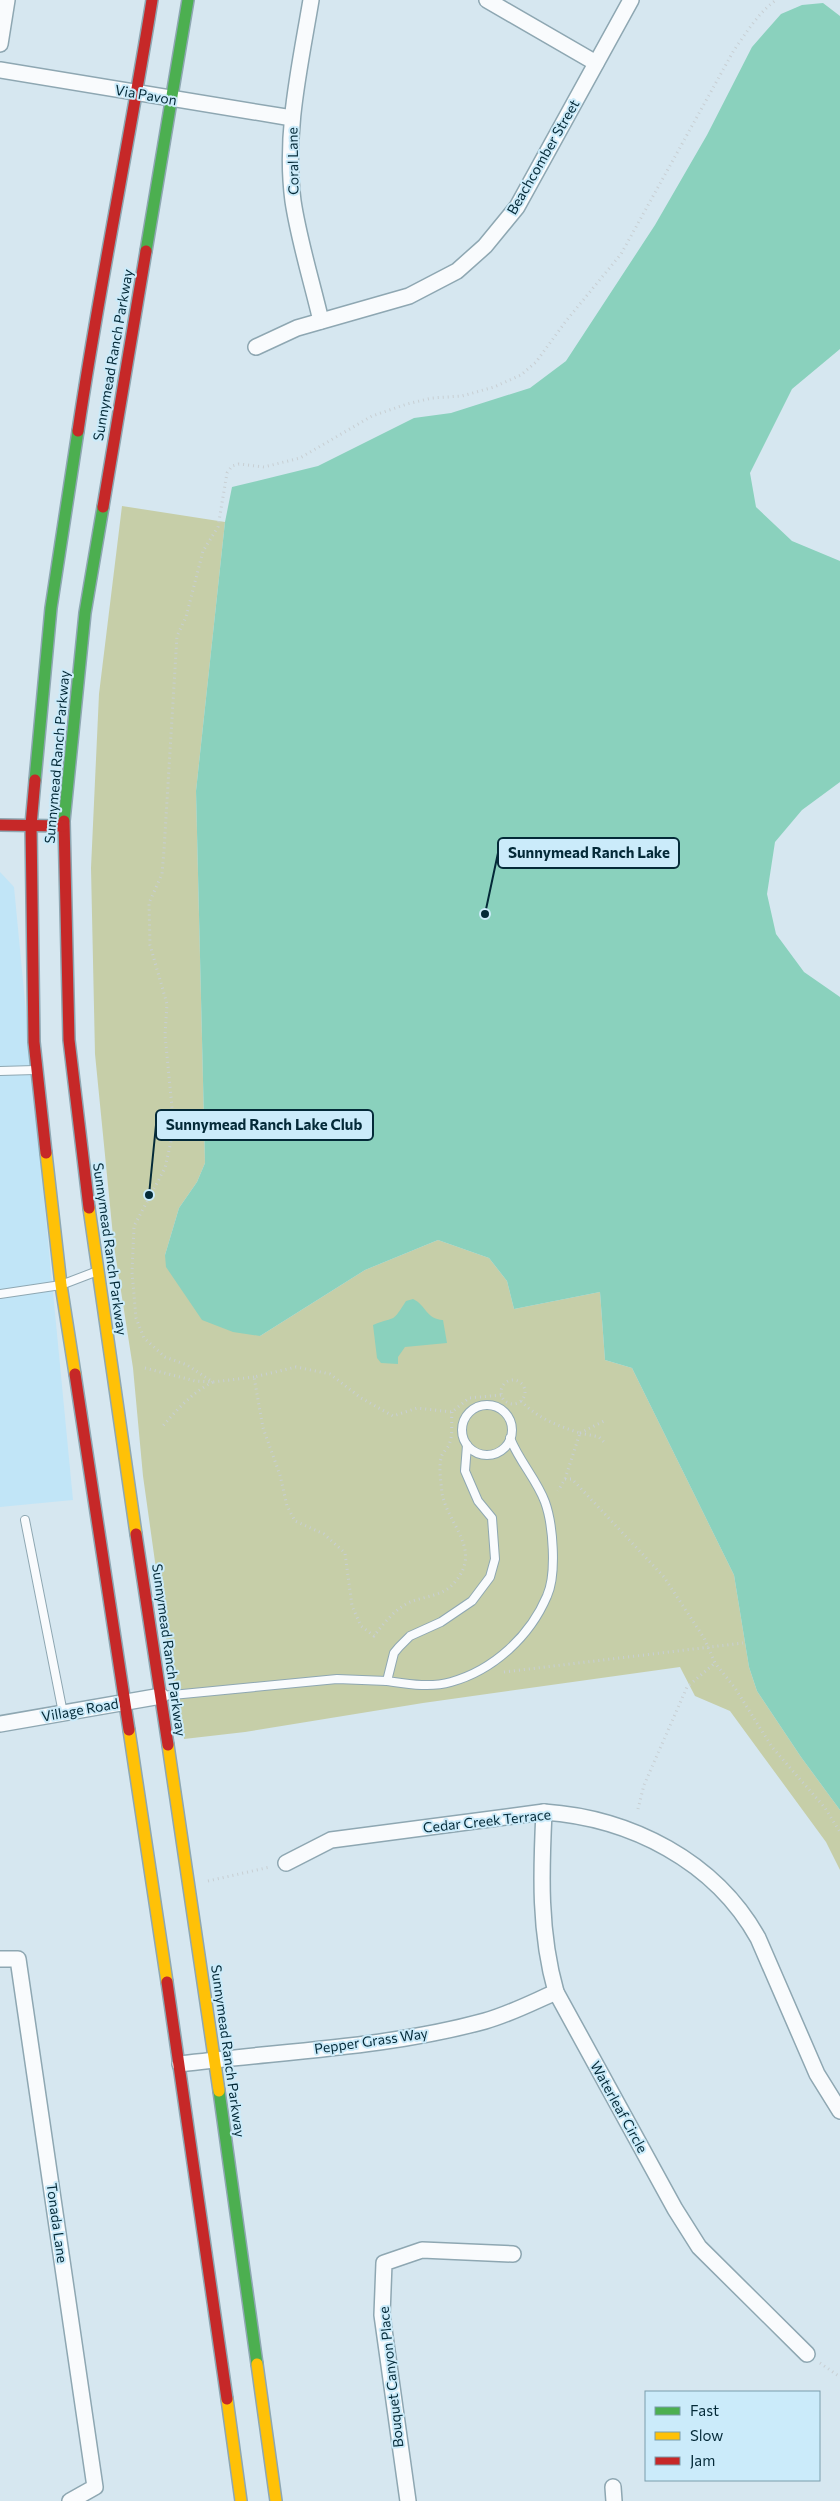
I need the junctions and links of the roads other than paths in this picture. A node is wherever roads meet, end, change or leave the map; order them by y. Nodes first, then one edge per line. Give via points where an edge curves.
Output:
1 (7, 0) edge
2 (152, 0) edge
3 (188, 0) edge
4 (311, 0) edge
5 (487, 0) edge
6 (631, 0) edge
7 (0, 44) edge
8 (596, 62) junction
9 (0, 70) edge
10 (137, 94) junction
11 (172, 100) junction
12 (292, 118) junction
13 (321, 321) junction
14 (256, 347) dead end
15 (0, 825) edge
16 (30, 825) junction
17 (63, 826) junction
18 (37, 1070) junction
19 (0, 1071) edge
20 (97, 1272) junction
21 (61, 1285) junction
22 (0, 1294) edge
23 (510, 1438) junction
24 (467, 1445) junction
25 (25, 1520) dead end
26 (387, 1681) junction
27 (161, 1696) junction
28 (127, 1702) junction
29 (63, 1713) junction
30 (0, 1724) edge
31 (544, 1812) junction
32 (286, 1863) road end
33 (0, 1959) edge
34 (556, 1992) junction
35 (215, 2060) junction
36 (180, 2064) junction
37 (840, 2110) edge
38 (513, 2254) dead end
39 (807, 2354) road end
40 (70, 2501) edge
41 (241, 2501) edge
42 (276, 2501) edge
43 (408, 2501) edge

1 - 7 street
2 - 10 main road, Sunnymead Ranch Parkway
3 - 11 main road, Sunnymead Ranch Parkway
4 - 12 street, Coral Lane
5 - 8 street
6 - 8 street, Beachcomber Street
8 - 13 street, Beachcomber Street via 517,207 484,246 457,271 427,288
9 - 10 street, Via Pavon
10 - 11 street, Via Pavon
10 - 16 main road, Sunnymead Ranch Parkway via 94,322 51,608
11 - 12 street, Via Pavon
11 - 17 main road, Sunnymead Ranch Parkway via 85,613
12 - 13 street, Coral Lane via 293,202
13 - 14 street, Beachcomber Street
15 - 16 main road
16 - 17 main road
16 - 18 main road, Sunnymead Ranch Parkway
17 - 20 main road, Sunnymead Ranch Parkway via 68,1040
18 - 19 lane
18 - 21 main road, Sunnymead Ranch Parkway
20 - 21 lane
20 - 27 main road, Sunnymead Ranch Parkway
21 - 22 lane
21 - 28 main road, Sunnymead Ranch Parkway
23 - 24 lane via 501,1450 487,1455
23 - 24 lane via 512,1430 506,1414 499,1408 483,1405 468,1413 463,1420 463,1437
23 - 26 lane via 516,1454 545,1501 552,1540 548,1594 534,1620 510,1648 487,1666 449,1682 425,1686
24 - 26 lane via 465,1471 478,1501 492,1518 495,1559 490,1577 472,1600 441,1622 410,1636 399,1647 394,1653
25 - 29 lane
26 - 27 lane via 336,1679
27 - 28 street, Village Road
27 - 35 main road, Sunnymead Ranch Parkway
28 - 29 street, Village Road
28 - 36 main road, Sunnymead Ranch Parkway
29 - 30 street, Village Road
31 - 32 street, Cedar Creek Terrace via 330,1840
31 - 34 street, Waterleaf Circle via 542,1901 548,1963
31 - 37 street, Cedar Creek Terrace via 574,1814 650,1837 681,1856 732,1900 758,1938 817,2074
33 - 40 street, Tonada Lane via 18,1959 95,2487
34 - 35 street, Pepper Grass Way via 487,2020 434,2032
34 - 39 street, Waterleaf Circle via 699,2247
35 - 36 street, Pepper Grass Way
35 - 42 main road, Sunnymead Ranch Parkway
36 - 41 main road, Sunnymead Ranch Parkway
38 - 43 street, Bouquet Canyon Place via 422,2250 384,2263 382,2315

